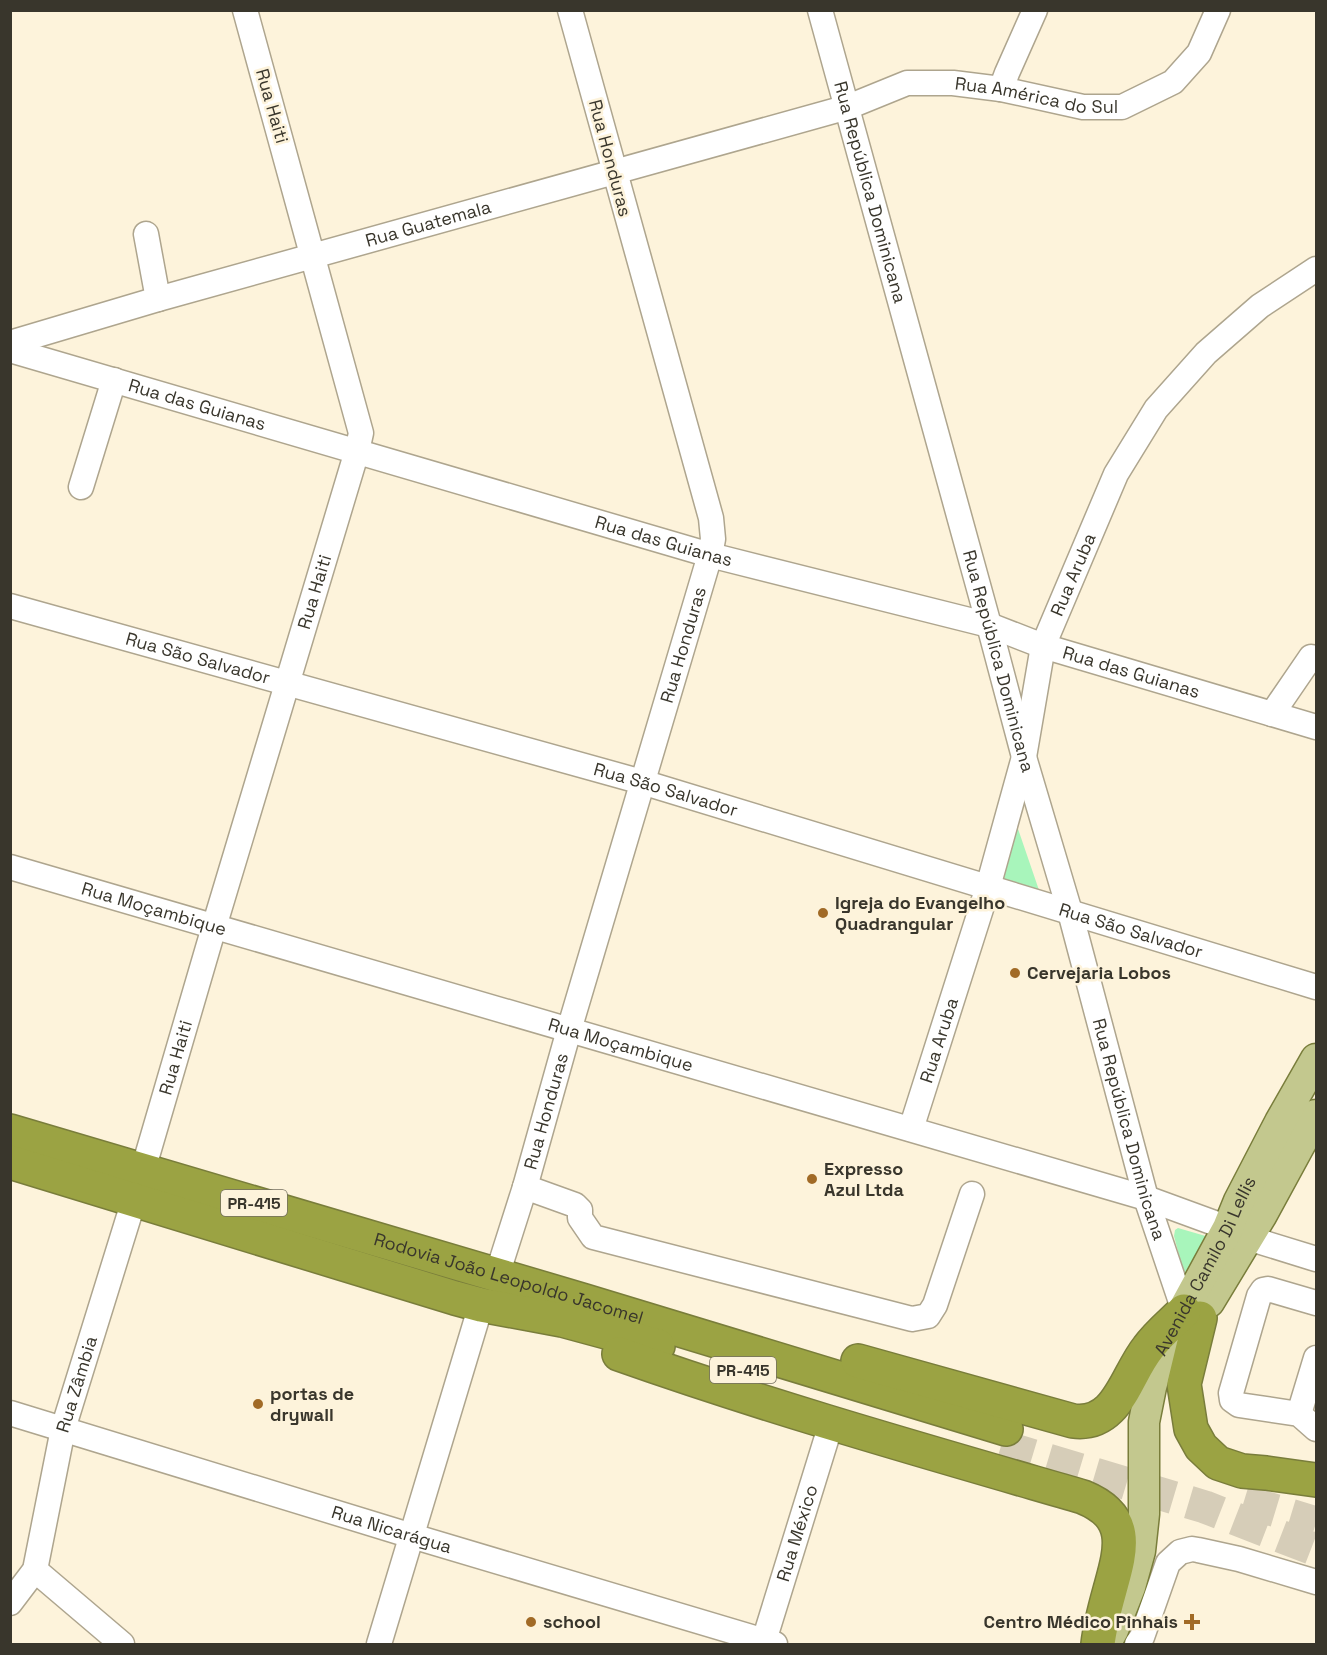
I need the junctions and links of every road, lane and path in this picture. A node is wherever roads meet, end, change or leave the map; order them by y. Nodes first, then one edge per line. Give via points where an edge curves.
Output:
1 (245, 10) edge
2 (570, 10) edge
3 (820, 10) edge
4 (1035, 10) edge
5 (1218, 10) edge
6 (1001, 89) junction
7 (848, 107) junction
8 (613, 171) junction
9 (146, 234) dead end
10 (313, 256) junction
11 (1317, 269) edge
12 (159, 299) junction
13 (10, 343) edge
14 (10, 350) edge
15 (114, 380) junction
16 (357, 451) junction
17 (81, 487) dead end
18 (710, 555) junction
19 (10, 606) edge
20 (989, 625) junction
21 (1043, 646) junction
22 (1313, 653) edge
23 (288, 684) junction
24 (1272, 714) junction
25 (1317, 727) edge
26 (1024, 757) junction
27 (642, 782) junction
28 (10, 867) edge
29 (988, 887) junction
30 (1070, 912) junction
31 (214, 927) junction
32 (1317, 987) edge
33 (569, 1030) junction
34 (1317, 1059) edge
35 (1317, 1115) edge
36 (911, 1129) junction
37 (10, 1131) edge
38 (10, 1162) edge
39 (139, 1185) junction
40 (525, 1187) junction
41 (972, 1194) dead end
42 (1146, 1198) junction
43 (1238, 1233) junction
44 (1317, 1259) edge
45 (497, 1275) junction
46 (585, 1301) junction
47 (1317, 1303) edge
48 (482, 1305) junction
49 (1192, 1314) junction
50 (1317, 1358) edge
51 (10, 1413) edge
52 (1308, 1422) edge
53 (831, 1424) junction
54 (63, 1429) junction
55 (1317, 1480) edge
56 (1151, 1489) junction
57 (412, 1536) junction
58 (35, 1570) junction
59 (1317, 1582) edge
60 (10, 1603) edge
61 (767, 1643) edge
62 (122, 1644) edge
63 (379, 1644) edge
64 (1098, 1644) edge
65 (1105, 1644) edge
66 (1128, 1644) edge
67 (1137, 1644) edge

1 - 10 street, Rua Haiti
2 - 8 street, Rua Honduras
3 - 7 street, Rua República Dominicana
4 - 6 street
5 - 6 street, Rua América do Sul via 1199,53 1173,82 1122,107 1083,107
6 - 7 street, Rua América do Sul via 953,82 907,83
7 - 8 street, Rua Guatemala
7 - 20 street, Rua República Dominicana
8 - 10 street, Rua Guatemala
8 - 18 street, Rua Honduras via 711,518
9 - 12 street
10 - 12 street, Rua Guatemala
10 - 16 street, Rua Haiti via 361,433
11 - 21 street, Rua Aruba via 1260,306 1206,353 1156,409 1116,474
12 - 13 street, Rua Guatemala
14 - 15 street, Rua das Guianas
15 - 16 street, Rua das Guianas
15 - 17 street
16 - 18 street, Rua das Guianas
16 - 23 street, Rua Haiti
18 - 20 street, Rua das Guianas
18 - 27 street, Rua Honduras
19 - 23 street, Rua São Salvador
20 - 21 street, Rua das Guianas
20 - 26 street, Rua República Dominicana
21 - 24 street, Rua das Guianas
21 - 26 street, Rua Aruba
22 - 24 street
23 - 27 street, Rua São Salvador
23 - 31 street, Rua Haiti
24 - 25 street, Rua das Guianas
26 - 29 street, Rua Aruba
26 - 30 street, Rua República Dominicana
27 - 29 street, Rua São Salvador
27 - 33 street, Rua Honduras
28 - 31 street, Rua Moçambique
29 - 30 street, Rua São Salvador
29 - 36 street, Rua Aruba
30 - 32 street, Rua São Salvador
30 - 42 street, Rua República Dominicana
31 - 33 street, Rua Moçambique
31 - 39 street, Rua Haiti
33 - 36 street, Rua Moçambique
33 - 40 street, Rua Honduras
34 - 43 main road, Avenida Camilo Di Lellis via 1239,1201
35 - 43 main road, Avenida Camilo Di Lellis
36 - 42 street, Rua Moçambique
37 - 39 highway, Rodovia João Leopoldo Jacomel / PR-415
38 - 39 highway, Rodovia João Leopoldo Jacomel / PR-415
39 - 45 highway, Rodovia João Leopoldo Jacomel / PR-415
39 - 48 highway, Rodovia João Leopoldo Jacomel / PR-415
39 - 54 street, Rua Zâmbia
40 - 41 street via 575,1205 593,1237 912,1319 928,1316 935,1305
40 - 45 street, Rua Honduras
42 - 43 street, Rua Moçambique
42 - 49 street, Rua República Dominicana
43 - 44 street, Rua Moçambique
43 - 49 main road, Avenida Camilo Di Lellis
45 - 46 highway, Rodovia João Leopoldo Jacomel / PR-415
46 - 48 highway, Rodovia João Leopoldo Jacomel / PR-415 via 1003,1438 562,1320
46 - 49 highway via 707,1319 1081,1422 1096,1419 1110,1408 1125,1390 1147,1348
47 - 52 street via 1263,1290 1231,1393 1232,1400 1239,1405
48 - 53 highway via 683,1377
48 - 57 street
49 - 55 highway via 1184,1384 1191,1429 1201,1448 1218,1463 1242,1471
49 - 56 main road, Avenida Camilo Di Lellis via 1167,1393
50 - 52 street
51 - 54 street, Rua Nicarágua
53 - 61 street, Rua México
53 - 64 highway via 1083,1497 1103,1508 1116,1526 1120,1551
54 - 57 street, Rua Nicarágua
54 - 58 street, Rua Zâmbia
56 - 65 main road via 1130,1587
56 - 66 main road via 1158,1520 1152,1564
57 - 61 street, Rua Nicarágua
57 - 63 street
58 - 60 street
58 - 62 street
59 - 67 street via 1239,1559 1186,1550 1168,1563

